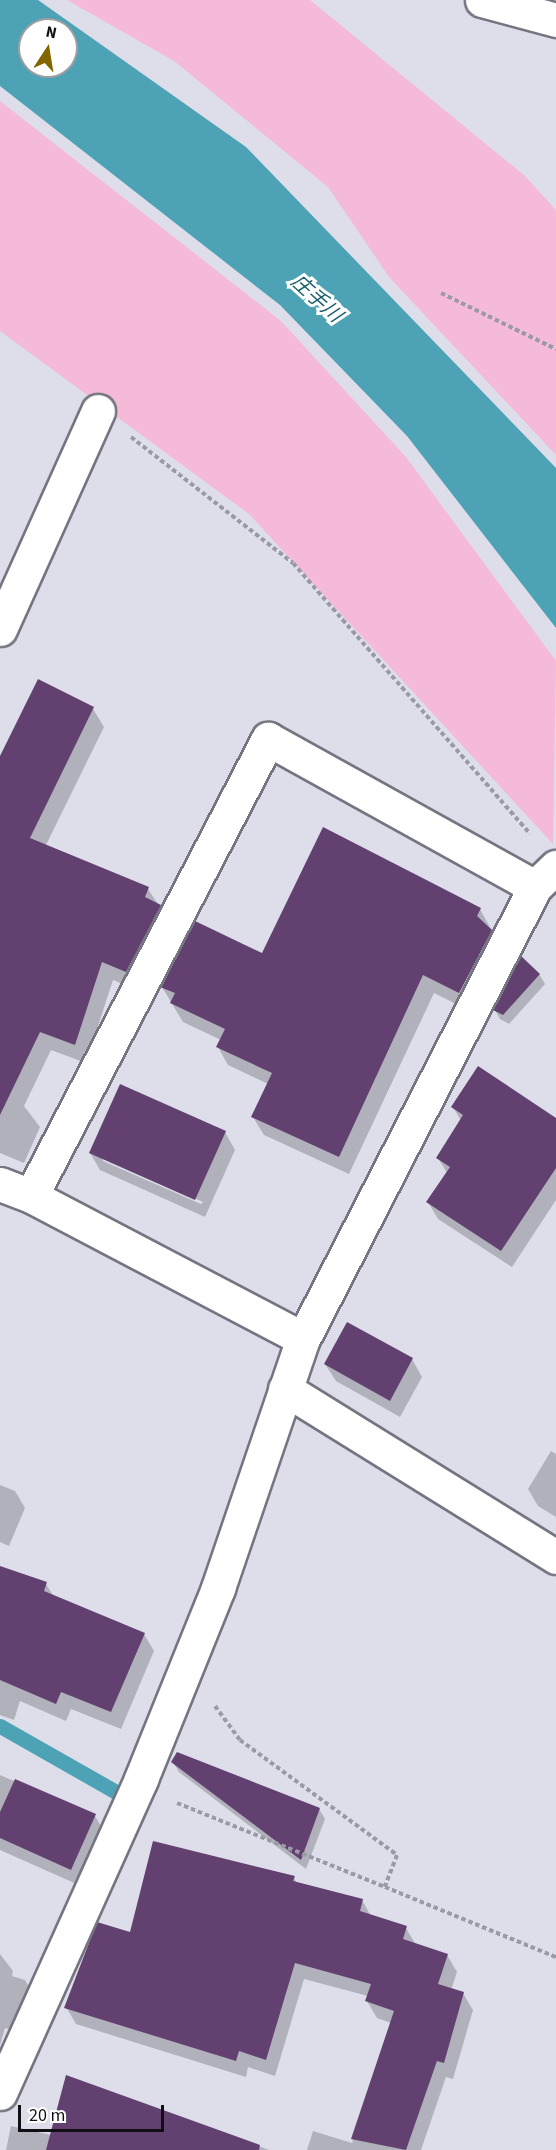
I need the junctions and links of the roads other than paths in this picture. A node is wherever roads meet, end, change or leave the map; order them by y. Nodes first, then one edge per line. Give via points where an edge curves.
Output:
1 (482, 0) edge
2 (556, 20) edge
3 (98, 411) road end
4 (0, 629) edge
5 (546, 877) edge
6 (0, 1184) edge
7 (31, 1196) junction
8 (303, 1339) junction
9 (285, 1389) junction
10 (556, 1557) edge
11 (0, 2093) edge

1 - 2 street
3 - 4 street
5 - 7 street via 268,739
5 - 8 street
6 - 7 street
7 - 8 street
8 - 9 street
9 - 10 street
9 - 11 street via 218,1588 186,1668

